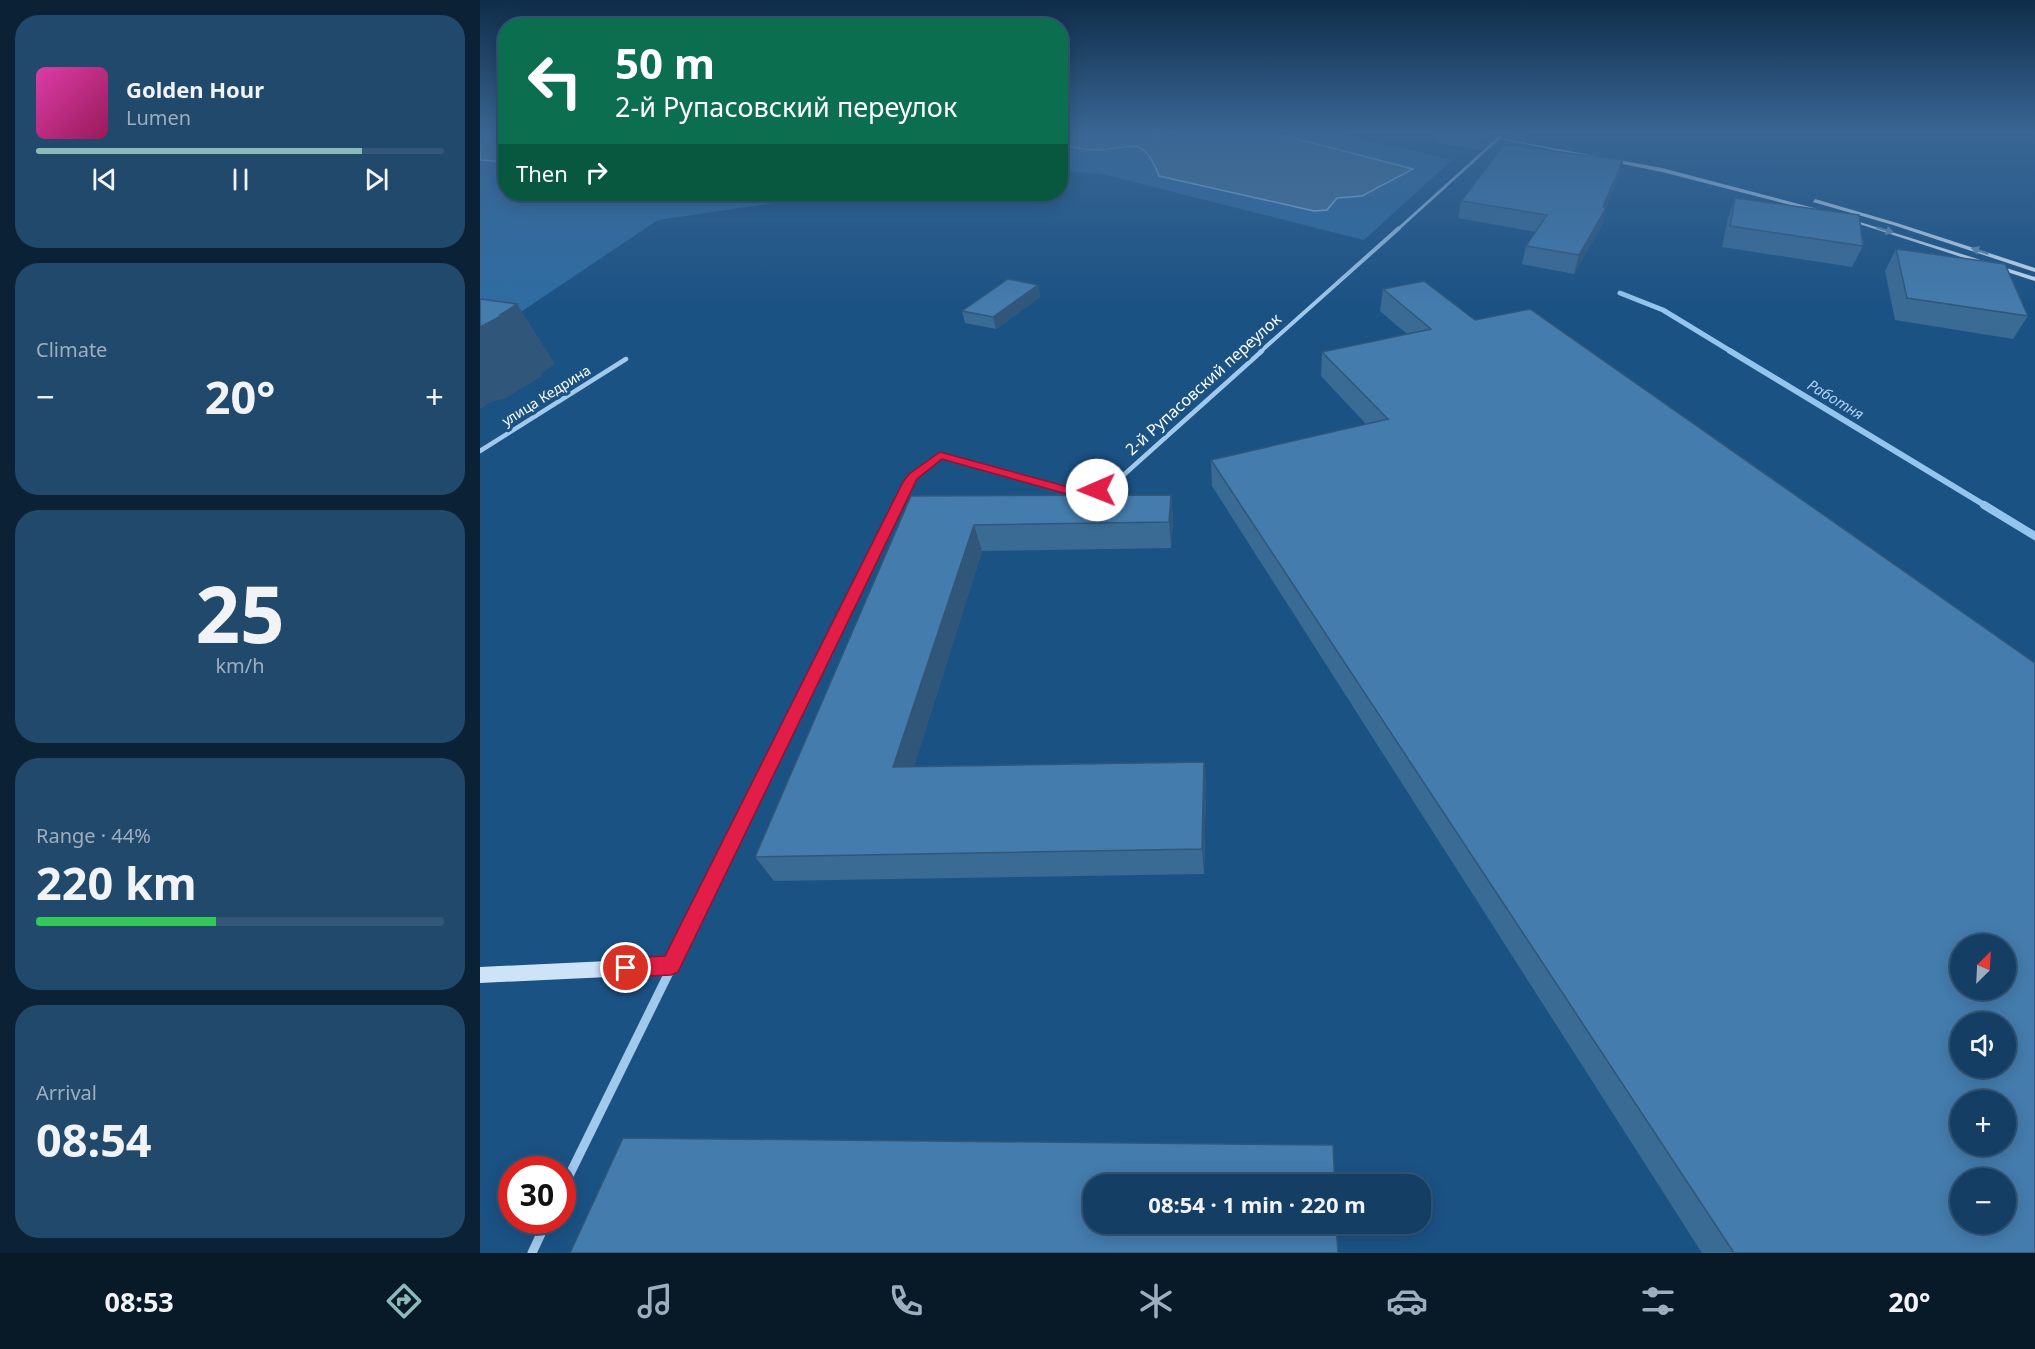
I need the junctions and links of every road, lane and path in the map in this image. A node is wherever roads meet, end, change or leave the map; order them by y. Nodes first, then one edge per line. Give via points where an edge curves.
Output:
1 (1441, 190) edge
2 (1743, 190) edge
3 (1774, 190) edge
4 (2035, 270) edge
5 (2035, 279) edge
6 (626, 359) dead end
7 (480, 451) edge
8 (671, 966) junction
9 (480, 975) edge
10 (576, 1161) edge
11 (541, 1234) edge
12 (532, 1253) edge

1 - 8 street, 2-й Рупасовский переулок via 1109,486 1082,493 1067,491 940,455 913,476
2 -> 5 main road
4 -> 3 main road via 1895,224
6 - 7 street, улица Кедрина
8 - 9 main road
8 - 10 street, 2-й Рупасовский переулок
11 - 12 street

